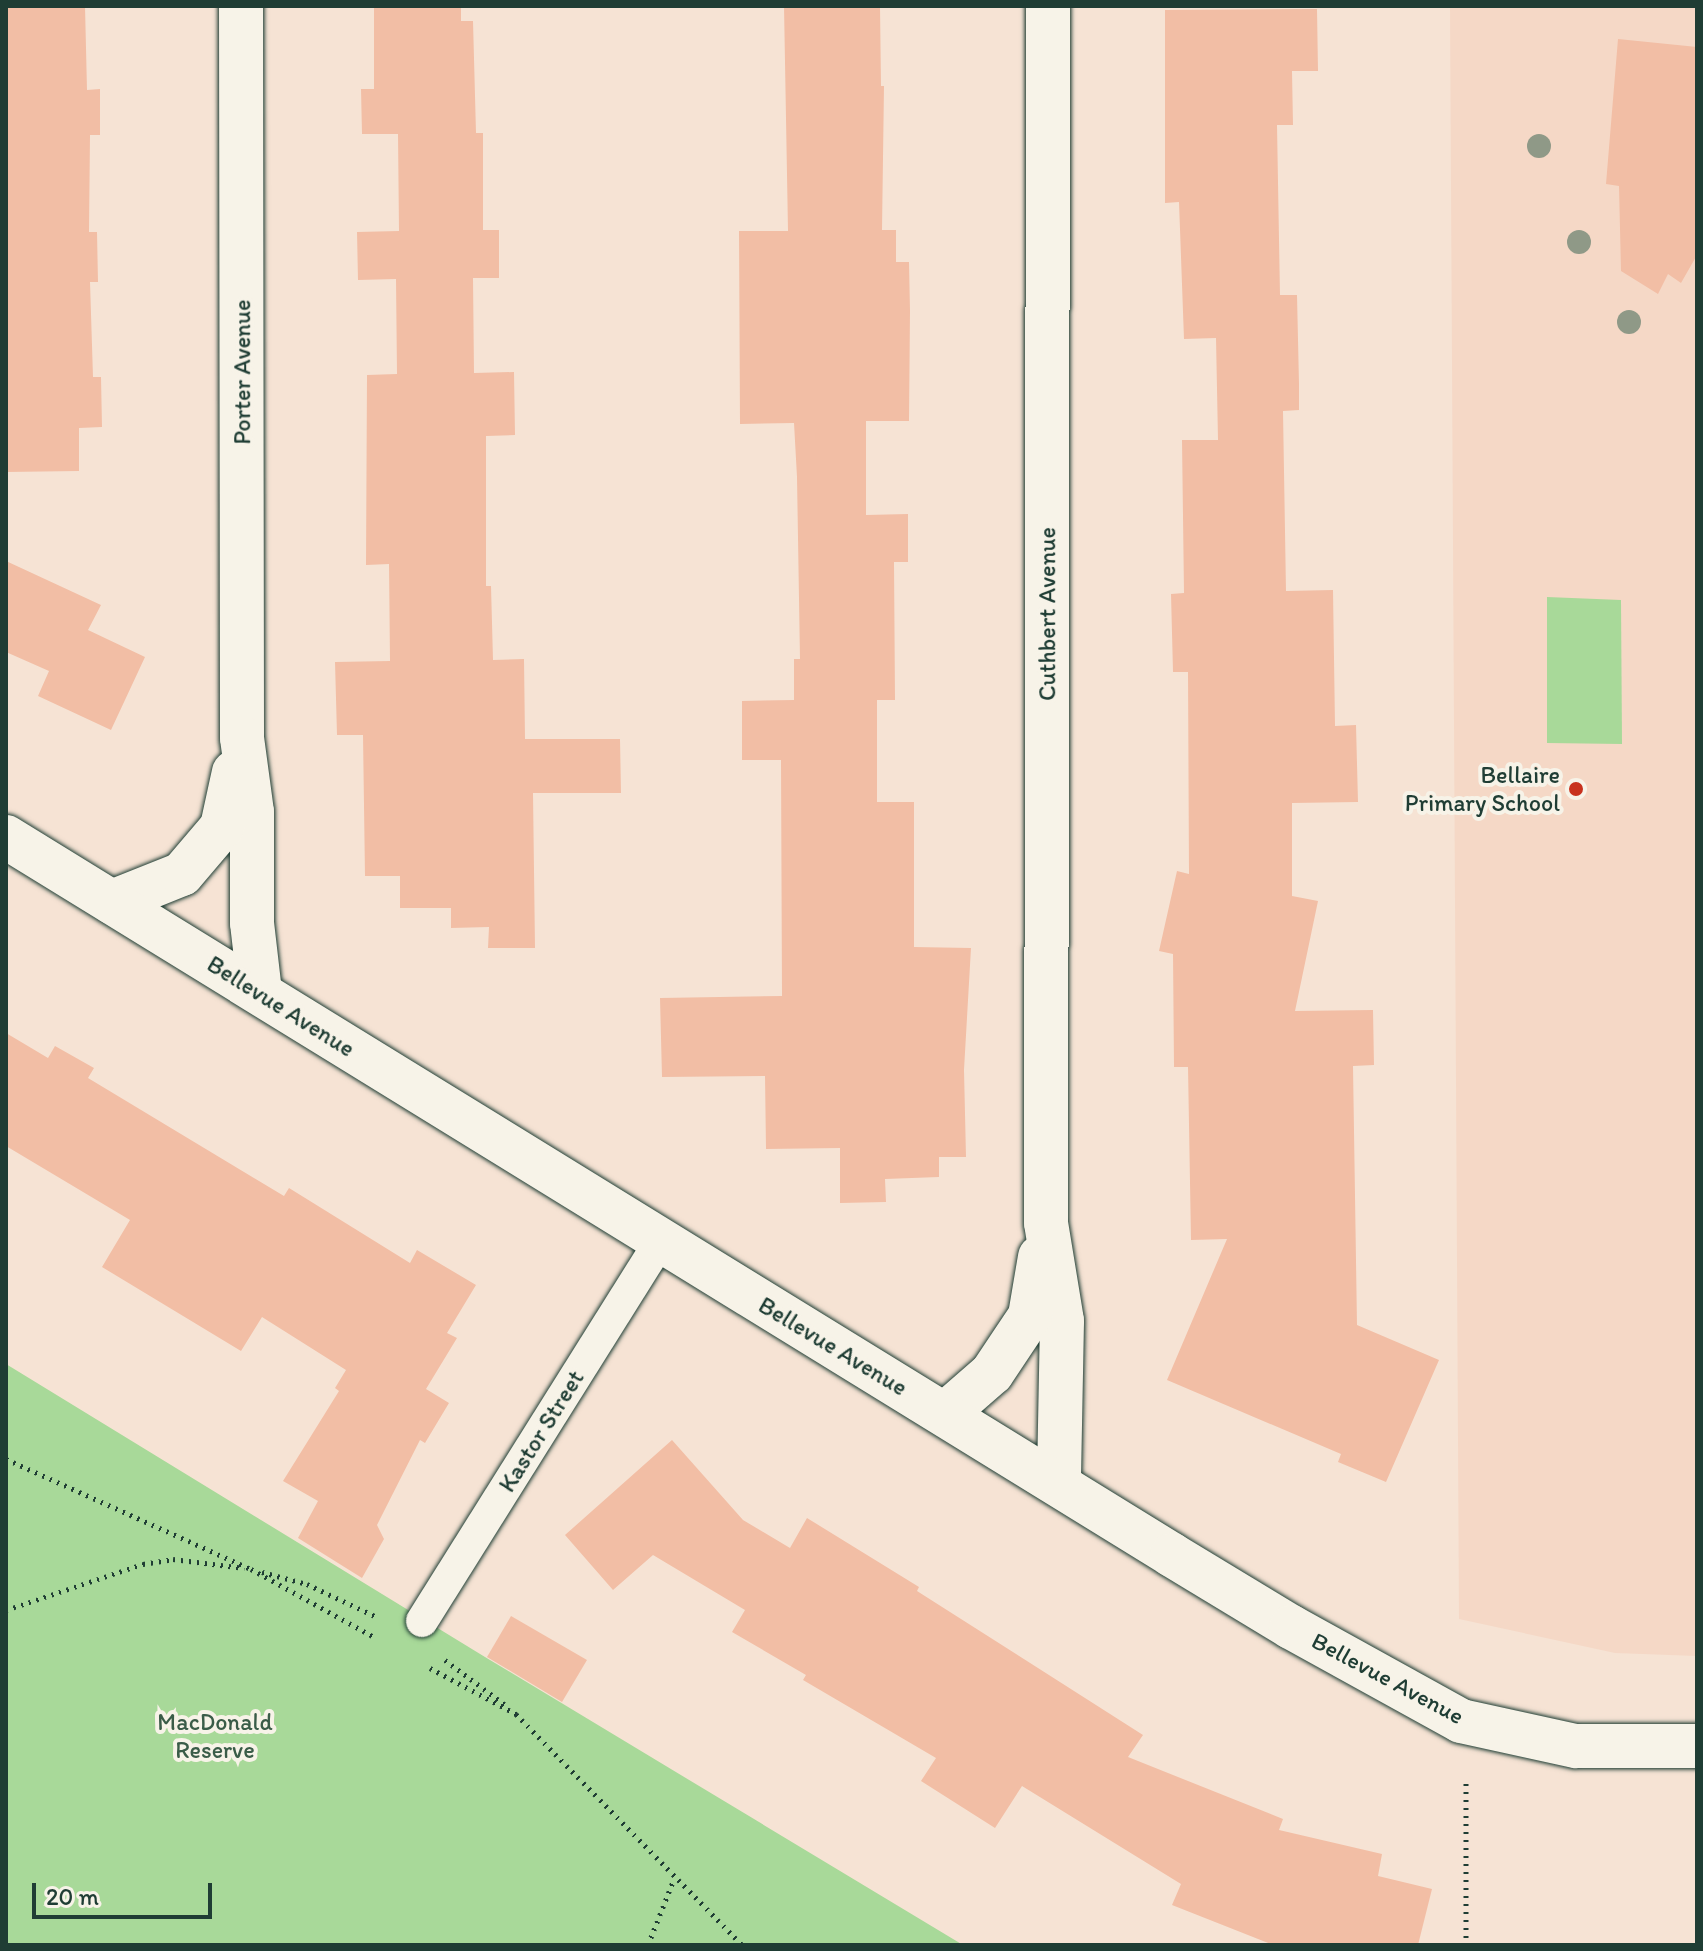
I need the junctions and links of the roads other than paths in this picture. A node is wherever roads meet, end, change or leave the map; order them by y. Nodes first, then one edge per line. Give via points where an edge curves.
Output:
1 (241, 6) edge
2 (1048, 6) edge
3 (242, 738) junction
4 (6, 837) edge
5 (112, 902) junction
6 (260, 992) junction
7 (1046, 1223) junction
8 (660, 1241) junction
9 (945, 1414) junction
10 (1059, 1484) junction
11 (422, 1621) dead end
12 (1697, 1746) edge

1 - 3 street, Porter Avenue
2 - 7 street, Cuthbert Avenue
3 - 5 street, Porter Avenue via 222,827 182,874
3 - 6 street, Porter Avenue via 252,812 252,923
4 - 5 street, Bellevue Avenue
5 - 6 street, Bellevue Avenue
6 - 8 street, Bellevue Avenue
7 - 9 street, Cuthbert Avenue via 1030,1316 992,1373
7 - 10 street, Cuthbert Avenue via 1062,1321
8 - 9 street, Bellevue Avenue
8 - 11 lane, Kastor Street
9 - 10 street, Bellevue Avenue
10 - 12 street, Bellevue Avenue via 1291,1627 1461,1721 1576,1746

